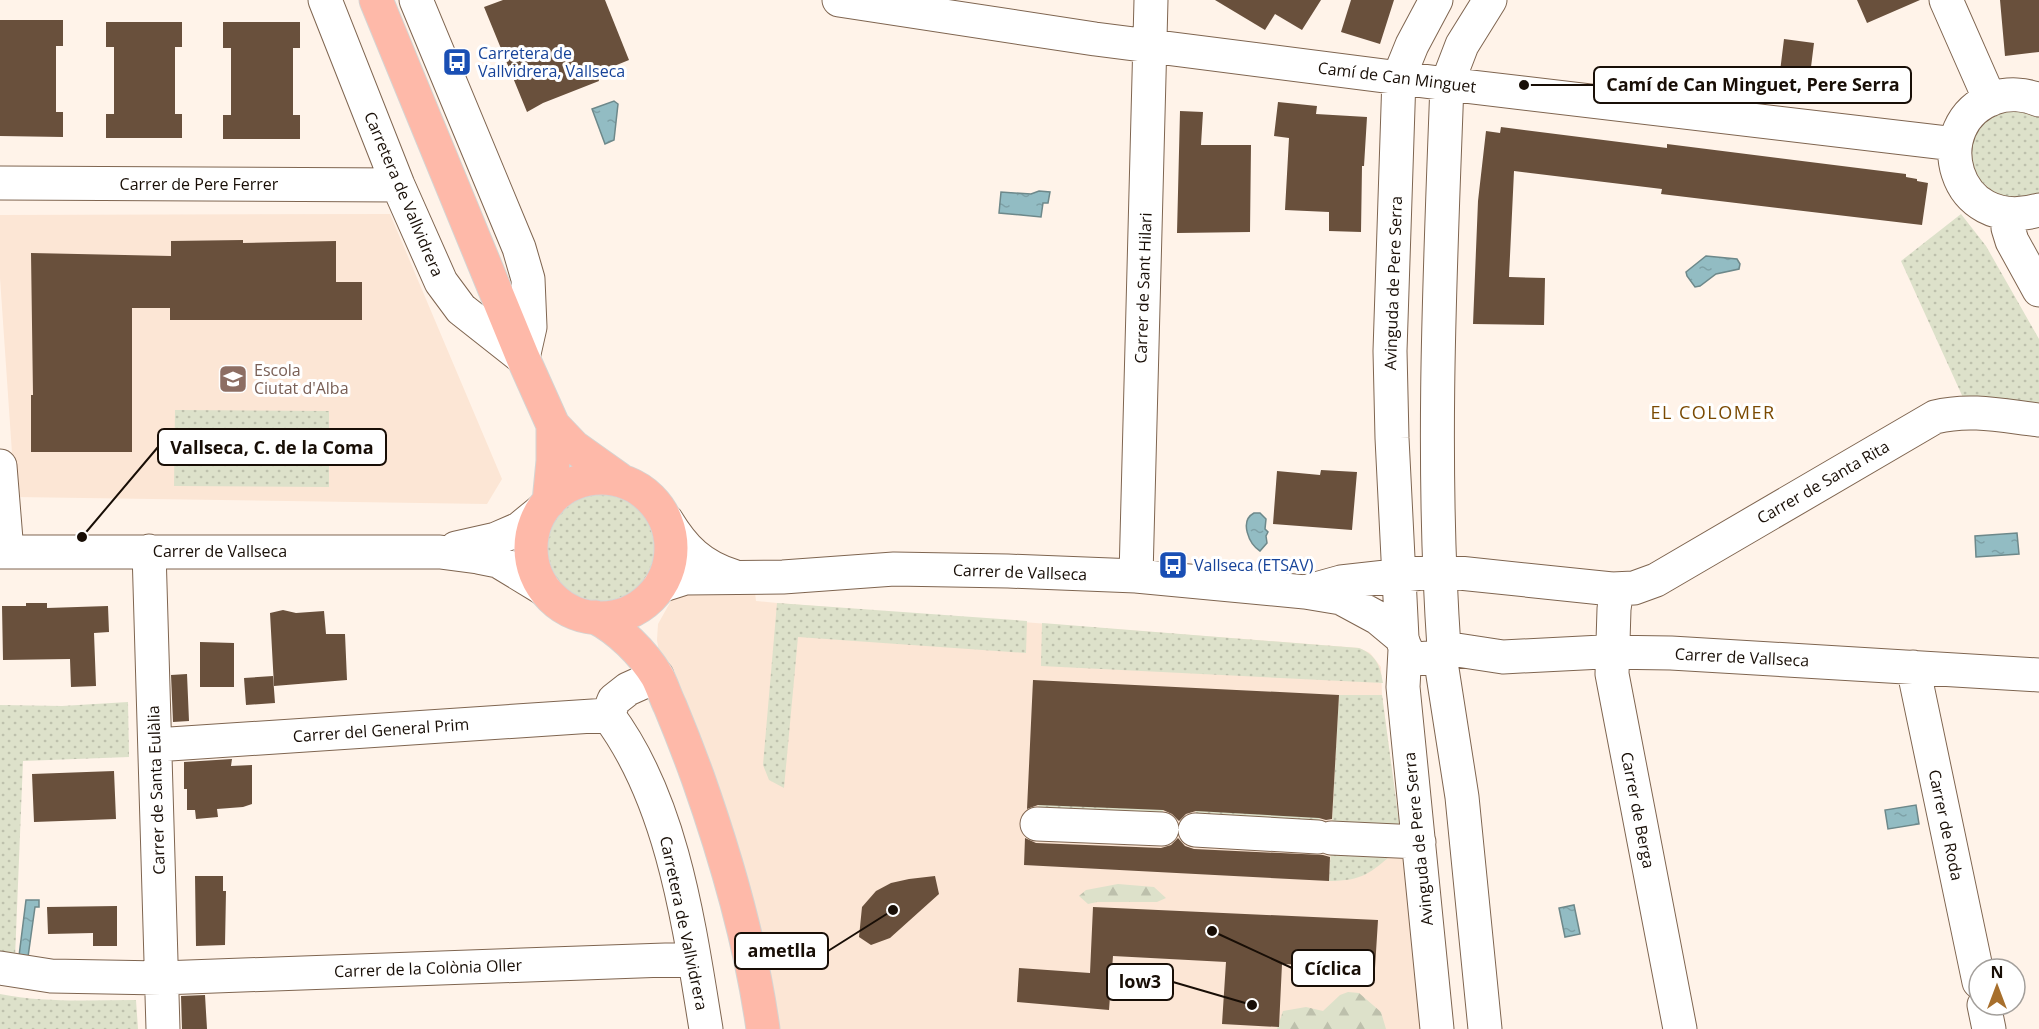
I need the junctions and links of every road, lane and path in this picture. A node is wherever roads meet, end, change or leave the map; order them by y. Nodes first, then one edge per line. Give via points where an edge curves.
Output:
1 (325, 0) edge
2 (376, 0) edge
3 (416, 0) edge
4 (839, 0) edge
5 (1151, 0) edge
6 (1436, 0) edge
7 (1490, 0) edge
8 (1946, 0) edge
9 (1150, 46) junction
10 (1399, 76) junction
11 (1446, 84) junction
12 (2038, 99) edge
13 (1990, 100) junction
14 (1955, 144) junction
15 (0, 183) edge
16 (398, 185) junction
17 (2025, 212) edge
18 (2039, 290) edge
19 (523, 358) junction
20 (2039, 420) edge
21 (553, 425) junction
22 (0, 466) edge
23 (619, 479) junction
24 (545, 506) junction
25 (667, 521) junction
26 (149, 551) junction
27 (4, 552) edge
28 (440, 552) junction
29 (1440, 572) junction
30 (735, 576) junction
31 (1136, 576) junction
32 (1399, 587) junction
33 (544, 589) junction
34 (1617, 589) junction
35 (657, 590) junction
36 (1305, 592) junction
37 (595, 617) junction
38 (1404, 644) junction
39 (1442, 652) junction
40 (1612, 652) junction
41 (1913, 667) junction
42 (2039, 675) edge
43 (657, 676) junction
44 (608, 715) junction
45 (154, 745) junction
46 (1028, 823) dead end
47 (1162, 829) dead end
48 (1195, 830) dead end
49 (1419, 842) junction
50 (1974, 957) edge
51 (694, 959) junction
52 (0, 968) edge
53 (161, 978) junction
54 (163, 1029) edge
55 (706, 1029) edge
56 (763, 1029) edge
57 (1437, 1029) edge
58 (1485, 1029) edge
59 (1680, 1029) edge

1 - 16 street, Carretera de Vallvidrera
2 - 19 main road, Carretera de Vallvidrera
3 - 19 street via 519,248 528,279 530,327
4 - 9 street, Camí de Can Minguet
5 - 9 street, Carrer de Sant Hilari
6 - 10 street, Avinguda de Pere Serra
7 - 11 street via 1462,45
8 - 13 street
9 - 10 street, Camí de Can Minguet
9 - 31 street, Carrer de Sant Hilari
10 - 11 street, Camí de Can Minguet
10 - 32 street, Avinguda de Pere Serra via 1390,351
11 - 14 street, Camí de Can Minguet
11 - 29 street via 1438,351
12 - 13 street via 2023,95
13 - 14 street via 1964,121
14 - 17 street via 1956,169 1966,191 1977,202 1992,211
15 - 16 street, Carrer de Pere Ferrer
16 - 19 street, Carretera de Vallvidrera via 441,282 462,309
17 - 18 street via 2008,228
19 - 21 main road, Carretera de Vallvidrera
20 - 34 street, Carrer de Santa Rita via 1978,412 1935,417 1656,580
21 - 23 main road, Carretera de Vallvidrera via 574,447
21 - 24 main road, Carretera de Vallvidrera via 553,461
22 - 27 street
23 - 24 main road via 576,482
23 - 25 main road via 645,492
24 - 28 street via 519,529 496,539
24 - 33 main road via 532,538 533,565
25 - 30 street, Carrer de Vallseca via 694,556 715,570
25 - 35 main road via 671,555 665,579
26 - 27 street, Carrer de Vallseca
26 - 28 street, Carrer de Vallseca
26 - 45 street, Carrer de Santa Eulàlia
28 - 33 street via 498,561
29 - 32 street, Carrer de Vallseca
29 - 34 street, Carrer de Santa Rita
29 - 39 street
30 - 31 street, Carrer de Vallseca via 783,577 894,569
30 - 35 street, Carrer de Vallseca via 685,578
31 - 36 street, Carrer de Vallseca
32 - 36 street, Carrer de Vallseca via 1341,582
32 - 38 street, Avinguda de Pere Serra
33 - 37 main road via 576,614
34 - 40 street, Carrer de Berga
35 - 37 main road via 626,614
35 - 43 main road via 650,622
36 - 38 street, Carrer de Vallseca via 1341,598 1378,618
37 - 43 main road via 618,632
38 - 39 street, Carrer de Vallseca via 1413,657 1422,659
38 - 49 street, Avinguda de Pere Serra via 1403,687
39 - 40 street, Carrer de Vallseca via 1503,657
39 - 58 street via 1462,797
40 - 41 street, Carrer de Vallseca
40 - 59 street, Carrer de Berga via 1617,703
41 - 42 street, Carrer de Vallseca
41 - 50 street, Carrer de Roda
43 - 44 street via 614,700
43 - 56 main road via 687,747 727,862 750,951
44 - 45 street, Carrer del General Prim
44 - 51 street, Carretera de Vallvidrera via 623,735 657,804
45 - 53 street, Carrer de Santa Eulàlia
46 - 47 street
48 - 49 street
49 - 57 street, Avinguda de Pere Serra
51 - 53 street, Carrer de la Colònia Oller
51 - 55 street, Carretera de Vallvidrera
52 - 53 street via 51,976
53 - 54 street, Carrer de Santa Eulàlia

